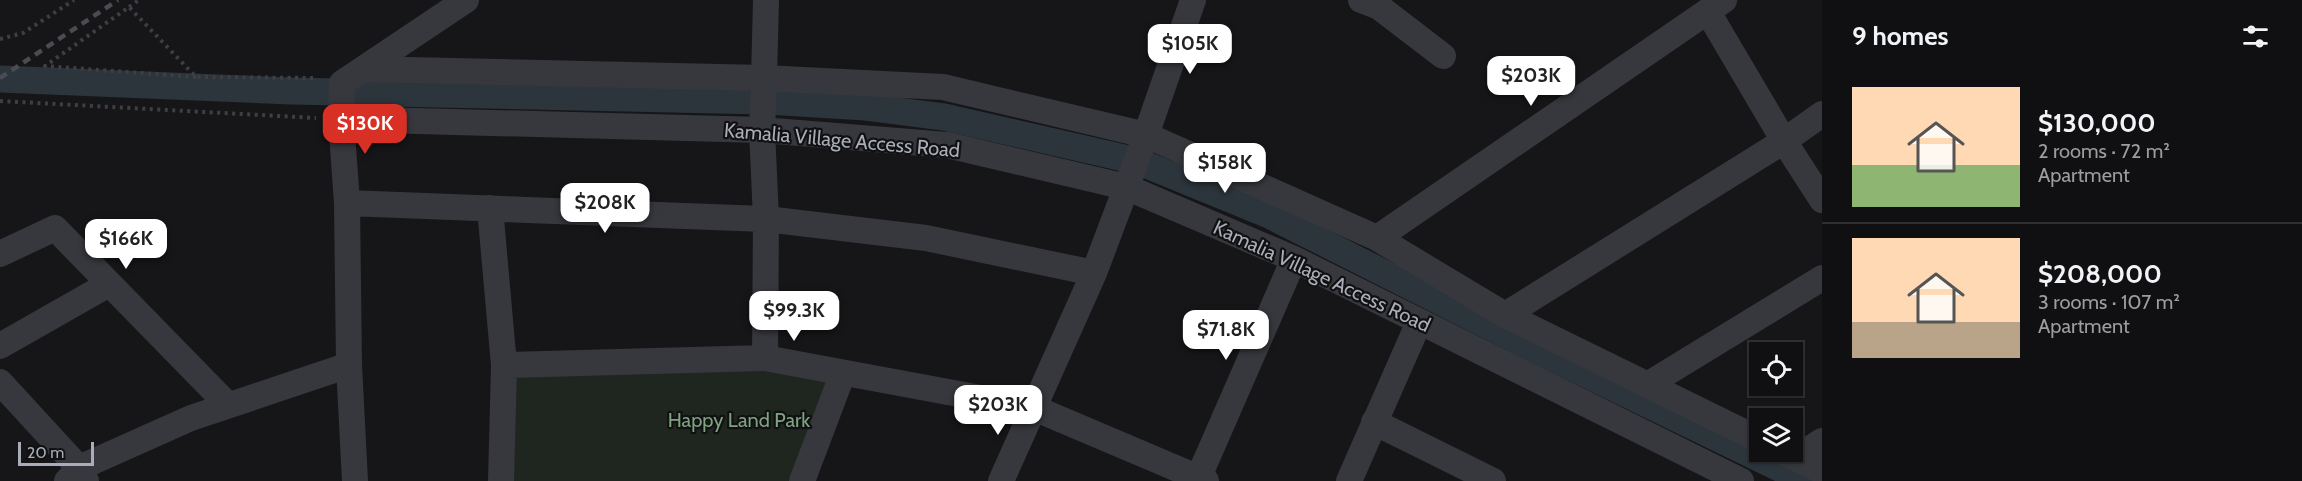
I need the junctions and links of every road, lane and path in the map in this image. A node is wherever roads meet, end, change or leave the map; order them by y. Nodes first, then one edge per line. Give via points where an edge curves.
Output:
1 (74, 0) edge
2 (139, 0) edge
3 (466, 0) edge
4 (766, 0) edge
5 (1193, 0) edge
6 (1377, 2) edge
7 (1716, 6) edge
8 (129, 7) junction
9 (0, 39) edge
10 (1443, 56) dead end
11 (196, 77) junction
12 (351, 77) junction
13 (764, 78) junction
14 (0, 101) edge
15 (341, 114) junction
16 (1822, 114) edge
17 (762, 130) junction
18 (1146, 135) junction
19 (1784, 141) junction
20 (1126, 187) junction
21 (1822, 200) edge
22 (347, 203) junction
23 (490, 208) junction
24 (766, 219) junction
25 (1377, 238) junction
26 (0, 254) edge
27 (1294, 259) junction
28 (1094, 273) junction
29 (1822, 278) edge
30 (109, 284) junction
31 (1505, 315) junction
32 (1419, 322) junction
33 (0, 346) edge
34 (765, 358) junction
35 (349, 365) junction
36 (504, 365) junction
37 (843, 373) junction
38 (0, 382) edge
39 (1647, 385) junction
40 (228, 405) junction
41 (1034, 408) junction
42 (1374, 422) junction
43 (1749, 435) edge
44 (1822, 441) edge
45 (1803, 449) edge
46 (1803, 462) edge
47 (1822, 471) edge
48 (77, 477) edge
49 (1200, 480) edge
50 (355, 481) edge
51 (501, 481) edge
52 (802, 481) edge
53 (1001, 481) edge
54 (1349, 481) edge
55 (1493, 481) edge
56 (1741, 481) edge

1 - 9 path via 23,33
2 - 8 path
3 - 12 street
4 - 13 street
5 - 18 street
6 - 10 street
7 - 19 street
7 - 25 street
8 - 11 path
8 - 11 path via 45,66
11 - 12 path
12 - 13 street
12 - 15 street
13 - 17 street
13 - 18 street via 943,87
14 - 15 path
15 - 17 street, Kamalia Village Access Road
15 - 22 street
16 - 19 street
17 - 20 street, Kamalia Village Access Road via 947,146
17 - 24 street
18 - 20 street
18 - 25 street
19 - 21 street
19 - 31 street
20 - 27 street, Kamalia Village Access Road
20 - 28 street
22 - 23 street
22 - 35 street
23 - 24 street
23 - 36 street
24 - 28 street via 926,238
24 - 34 street
25 - 31 street
26 - 30 street via 55,228
27 - 32 street, Kamalia Village Access Road
27 - 49 street
28 - 41 street
29 - 39 street
30 - 33 street
30 - 40 street
31 - 39 street
32 - 42 street
32 - 56 street, Kamalia Village Access Road
34 - 36 street
34 - 37 street
35 - 40 street
35 - 50 street
36 - 51 street
37 - 41 street
37 - 52 street
38 - 48 street
39 - 43 street
40 - 48 street via 191,418
41 - 49 street
41 - 53 street
42 - 54 street
42 - 55 street
44 - 45 street
46 - 47 street

